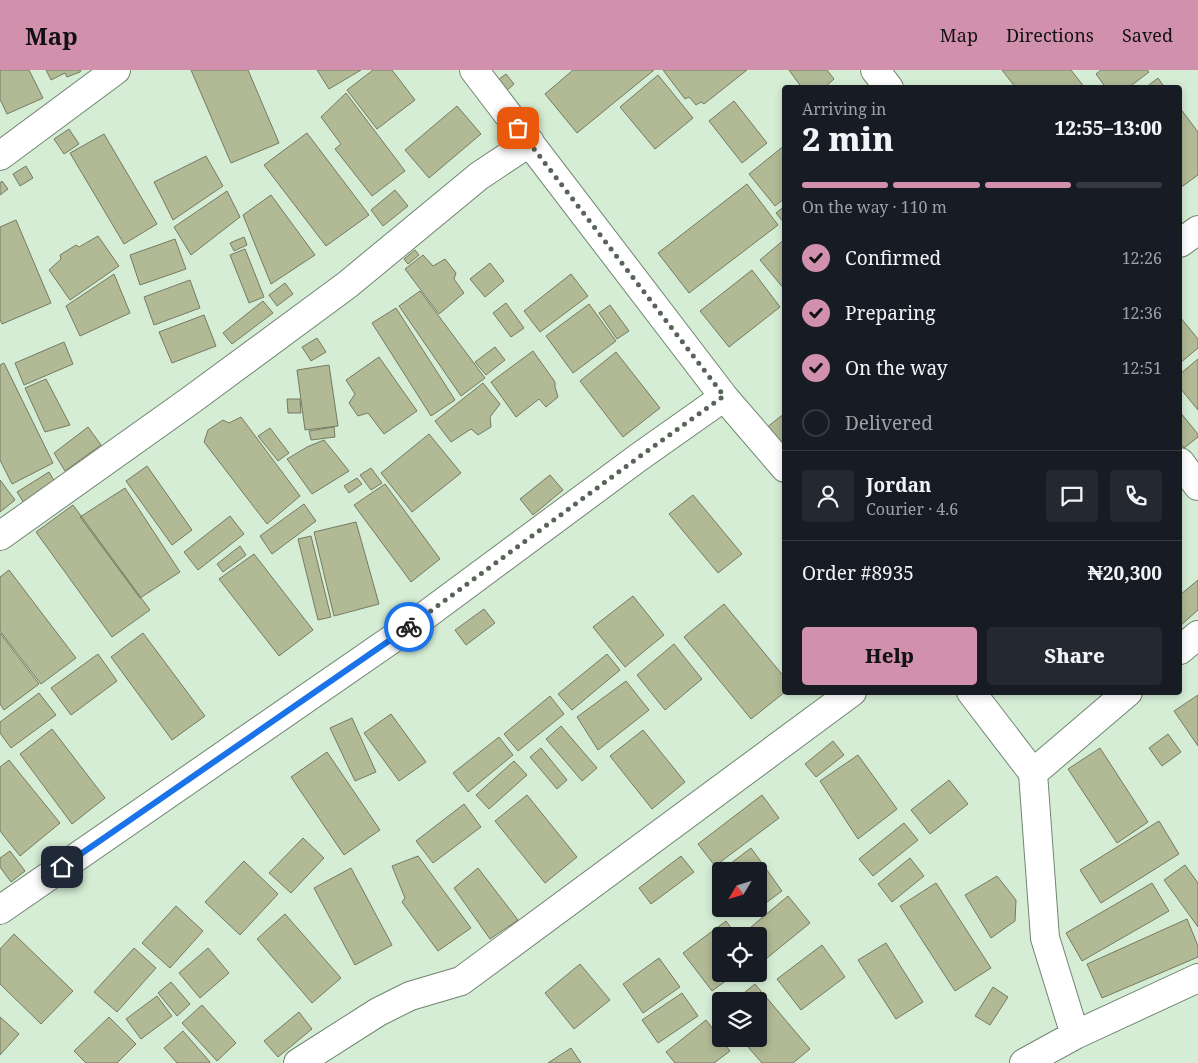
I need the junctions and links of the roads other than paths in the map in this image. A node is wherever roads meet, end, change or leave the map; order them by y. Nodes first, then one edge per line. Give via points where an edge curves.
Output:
1 (116, 70) edge
2 (474, 70) edge
3 (530, 142) junction
4 (0, 156) edge
5 (1198, 230) edge
6 (1182, 242) edge
7 (724, 396) junction
8 (782, 464) edge
9 (1182, 465) edge
10 (1198, 486) edge
11 (0, 536) edge
12 (1198, 635) edge
13 (1182, 648) edge
14 (848, 695) edge
15 (973, 695) edge
16 (1124, 695) edge
17 (1033, 772) junction
18 (0, 910) edge
19 (1198, 978) edge
20 (1075, 1035) junction
21 (298, 1063) edge
22 (1024, 1063) edge

1 - 4 street
2 - 3 street
3 - 7 street
3 - 11 street via 479,176 347,285
5 - 6 street
7 - 8 street
7 - 18 street via 411,626
9 - 10 street
12 - 13 street
14 - 21 street via 461,981 410,996 378,1012
15 - 17 street
16 - 17 street
17 - 20 street via 1045,938
19 - 20 street
20 - 22 street

